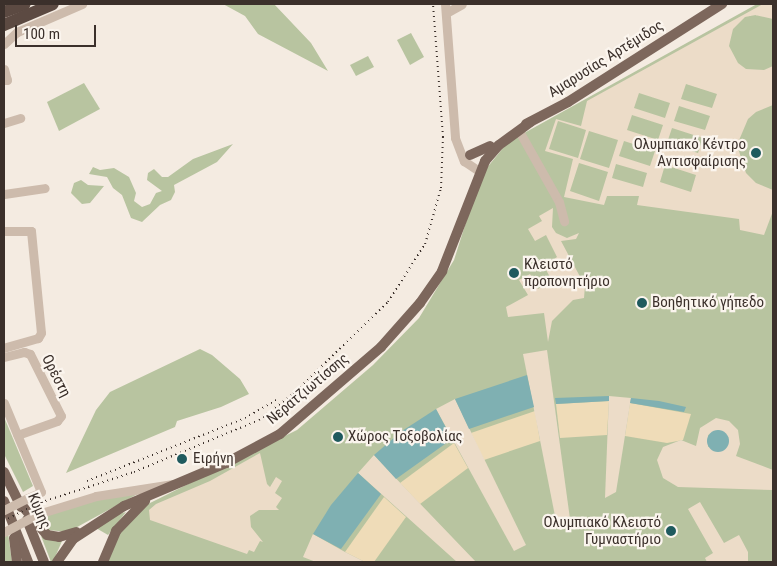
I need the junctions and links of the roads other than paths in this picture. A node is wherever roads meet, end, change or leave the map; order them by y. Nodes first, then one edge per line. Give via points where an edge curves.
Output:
1 (25, 4) edge
2 (53, 4) edge
3 (82, 4) edge
4 (445, 4) edge
5 (462, 4) edge
6 (722, 4) edge
7 (4, 12) edge
8 (446, 14) junction
9 (4, 25) edge
10 (4, 44) edge
11 (4, 69) edge
12 (5, 80) edge
13 (20, 118) dead end
14 (531, 122) junction
15 (4, 123) edge
16 (519, 131) junction
17 (502, 136) joint
18 (490, 146) junction
19 (466, 154) junction
20 (476, 168) junction
21 (45, 188) dead end
22 (4, 194) edge
23 (564, 221) dead end
24 (4, 230) edge
25 (4, 348) edge
26 (4, 357) edge
27 (4, 403) edge
28 (17, 435) junction
29 (4, 472) edge
30 (170, 486) junction
31 (24, 500) junction
32 (5, 507) edge
33 (104, 519) junction
34 (4, 532) edge
35 (17, 558) edge
36 (28, 562) edge
37 (44, 562) edge
38 (58, 562) edge
39 (103, 562) edge

1 - 7 highway
2 - 9 highway
3 - 10 street via 17,32
4 - 8 street
5 - 8 street
6 - 14 main road, Αμαρυσίας Αρτέμιδος
8 - 19 street via 454,134
11 - 12 street
13 - 15 street
14 - 16 main road, Αμαρυσίας Αρτέμιδος
14 - 17 main road, Αμαρυσίας Αρτέμιδος
16 - 20 main road, Αμαρυσίας Αρτέμιδος
16 - 23 street via 559,202
17 - 18 main road, Νερατζιωτίσσης
18 - 19 main road
18 - 20 main road, Νερατζιωτίσσης
19 - 20 street
20 - 30 main road, Νερατζιωτίσσης via 456,241 434,281 393,335 304,416 266,442
21 - 22 street
24 - 25 street, Ορέστη via 30,230 40,336
26 - 28 street, Ορέστη via 24,352 30,354 61,416
27 - 28 street
28 - 31 street via 41,492
29 - 31 main road, Κύμης
30 - 33 main road, Νερατζιωτίσσης
30 - 34 street, Νερατζιωτίσσης, bridge via 106,494 38,514
30 - 39 main road via 139,505 120,525
31 - 32 street, bridge
31 - 33 main road via 38,528 51,537 69,535
31 - 37 main road, Κύμης
32 - 35 main road
32 - 36 main road, Κύμης
33 - 38 main road via 70,541

